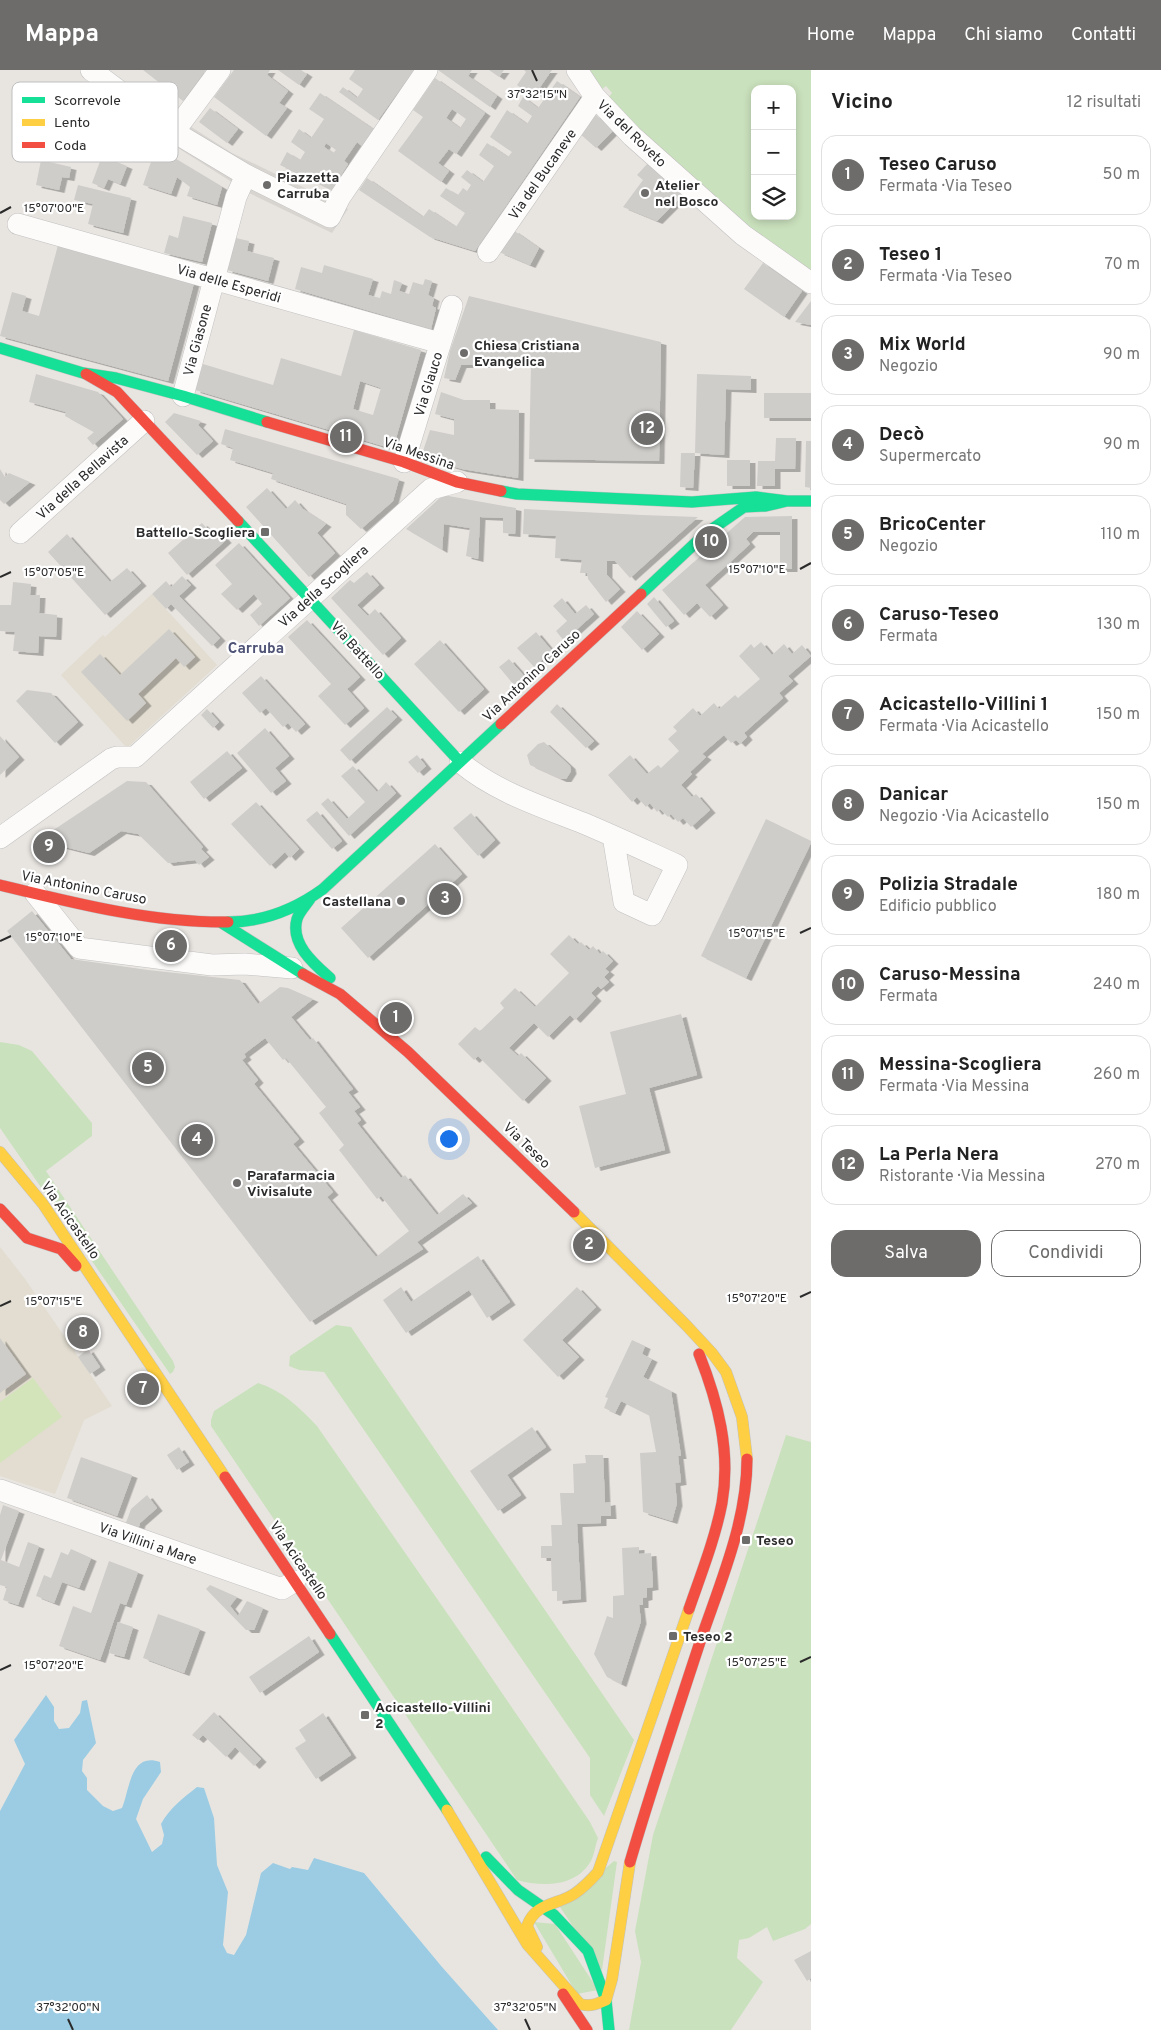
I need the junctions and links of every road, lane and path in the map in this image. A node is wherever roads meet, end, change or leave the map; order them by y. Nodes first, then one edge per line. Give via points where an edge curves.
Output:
1 (91, 70) edge
2 (220, 70) edge
3 (427, 70) edge
4 (577, 70) edge
5 (107, 82) edge
6 (595, 97) junction
7 (178, 127) edge
8 (178, 134) edge
9 (246, 175) junction
10 (18, 224) dead end
11 (488, 252) dead end
12 (213, 279) junction
13 (811, 283) edge
14 (452, 306) dead end
15 (440, 343) junction
16 (0, 348) edge
17 (82, 373) junction
18 (183, 396) junction
19 (144, 421) junction
20 (404, 462) junction
21 (457, 482) junction
22 (787, 501) junction
23 (811, 501) edge
24 (692, 502) junction
25 (20, 533) dead end
26 (706, 534) junction
27 (310, 598) junction
28 (460, 762) junction
29 (613, 836) junction
30 (0, 838) edge
31 (0, 885) edge
32 (35, 893) junction
33 (310, 899) junction
34 (222, 924) junction
35 (295, 969) junction
36 (340, 994) junction
37 (0, 1153) edge
38 (0, 1209) edge
39 (27, 1238) junction
40 (112, 1309) junction
41 (686, 1325) junction
42 (0, 1490) edge
43 (295, 1580) junction
44 (459, 1829) junction
45 (591, 1880) junction
46 (521, 1893) junction
47 (541, 1907) junction
48 (549, 1970) junction
49 (606, 2000) junction
50 (587, 2030) edge
51 (609, 2030) edge

1 - 5 street
2 - 7 street
3 - 9 street via 340,197 330,217
4 - 6 street, Via del Roveto
6 - 11 street, Via del Bucaneve
6 - 13 street, Via del Roveto via 632,136 743,235
8 - 9 street
9 - 12 street, Via Giasone via 236,196
10 - 12 street, Via delle Esperidi
12 - 15 street, Via delle Esperidi
12 - 18 street, Via Giasone
14 - 15 street, Via Glauco
15 - 20 street, Via Glauco
16 - 17 main road, Via Messina
17 - 18 main road, Via Messina via 116,378
17 - 19 main road, Via Battello via 111,387
18 - 20 main road, Via Messina
19 - 25 street, Via della Bellavista
19 - 27 main road, Via Battello
20 - 21 main road, Via Messina
21 - 24 main road, Via Messina via 517,494
21 - 27 street, Via della Scogliera via 431,489
22 - 23 main road, Via Messina
22 - 24 main road, Via Messina via 756,497
22 - 26 main road, Via Antonino Caruso via 744,507
24 - 26 main road via 704,506 712,514
26 - 28 main road, Via Antonino Caruso
27 - 28 main road, Via Battello
27 - 30 street, Via della Scogliera via 135,757 111,760
28 - 29 street, Via Battello via 512,795
28 - 33 main road, Via Antonino Caruso
29 - 29 street, Via Battello via 677,865 652,915 624,902
31 - 32 main road, Via Antonino Caruso
32 - 34 main road, Via Antonino Caruso via 120,912
32 - 35 street via 79,948 212,965 245,964
33 - 34 main road via 270,916
33 - 36 main road via 297,919 297,937 308,958 329,976
34 - 35 main road
35 - 36 main road
36 - 41 main road, Via Teseo via 408,1052 580,1217
37 - 39 main road via 44,1220 42,1233
37 - 40 main road, Via Acicastello via 43,1204
38 - 39 main road, Via Acicastello
39 - 40 main road, Via Acicastello via 61,1249
40 - 43 main road, Via Acicastello
41 - 45 main road via 707,1372 717,1405 726,1464 723,1495 704,1565 637,1762 600,1866
41 - 49 main road, Via Teseo via 726,1372 734,1392 747,1451 747,1482 724,1572 656,1772 630,1862
42 - 43 street, Via Villini a Mare via 282,1589
43 - 44 main road, Via Acicastello
44 - 46 main road
44 - 48 main road via 517,1929
45 - 46 main road via 545,1892
45 - 47 main road via 573,1895
46 - 47 main road
47 - 48 main road via 530,1916 526,1926
47 - 49 main road via 554,1915 588,1951
48 - 49 main road via 580,2004 587,2006
48 - 50 main road
49 - 51 main road

